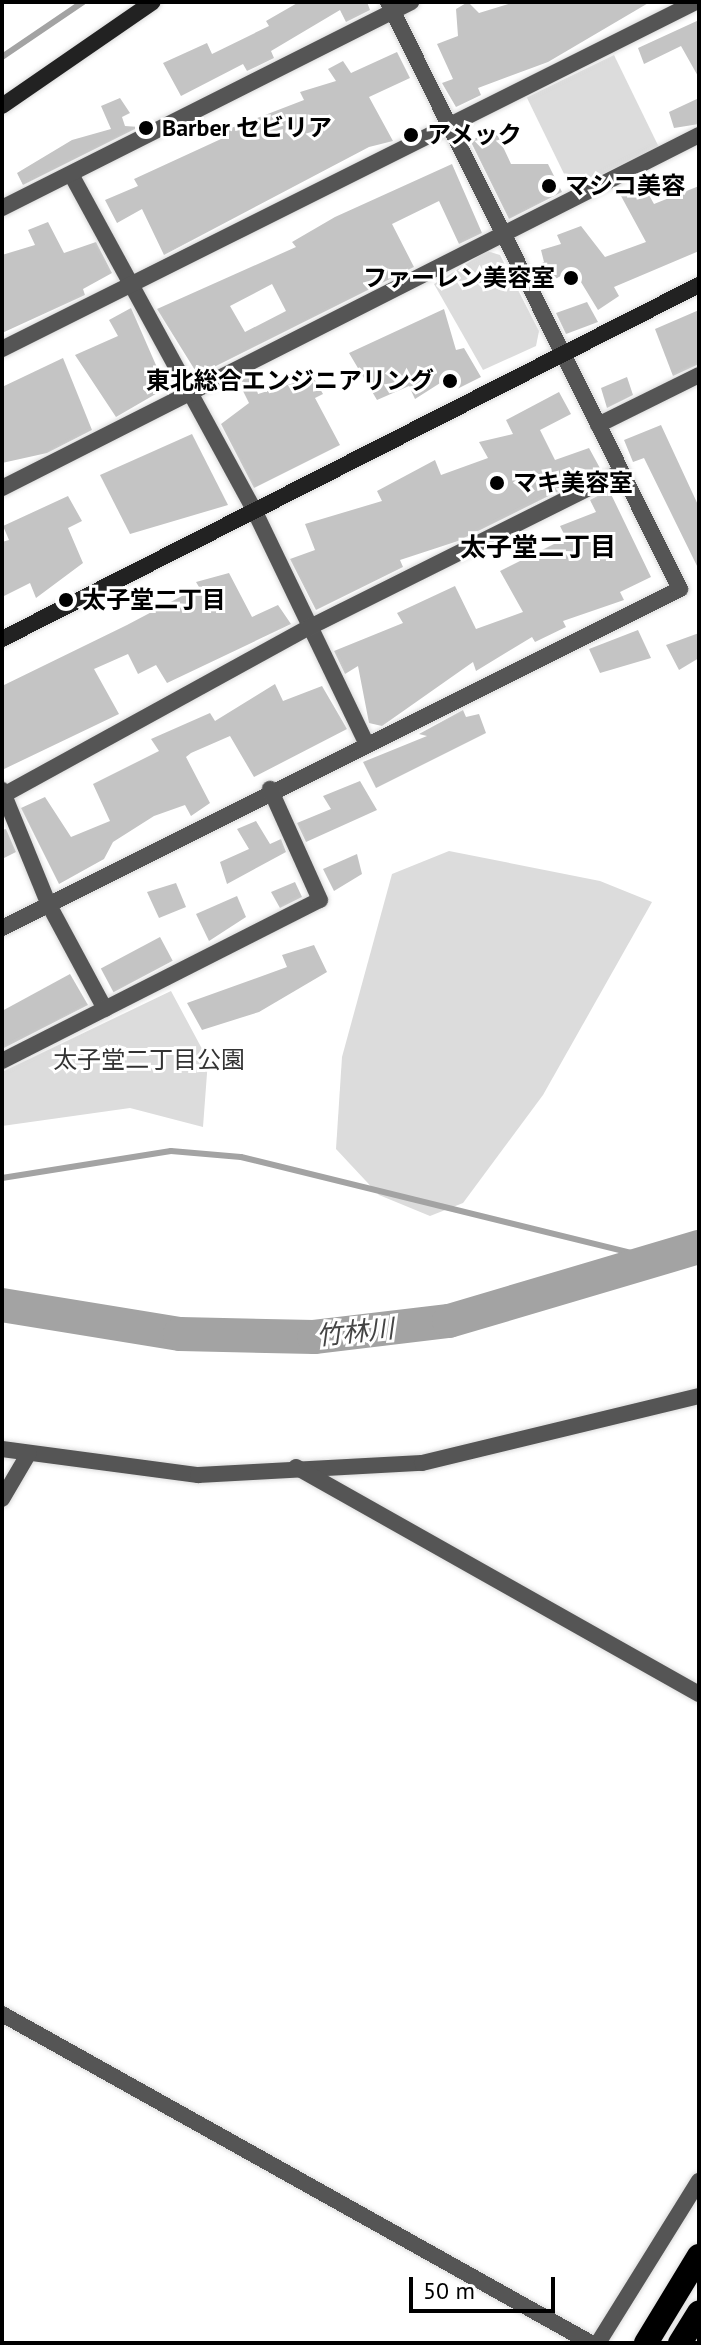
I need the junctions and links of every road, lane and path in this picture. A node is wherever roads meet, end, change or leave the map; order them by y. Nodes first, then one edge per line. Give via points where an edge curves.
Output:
1 (153, 2) edge
2 (411, 2) edge
3 (696, 2) edge
4 (390, 6) edge
5 (2, 106) edge
6 (450, 121) junction
7 (699, 135) edge
8 (72, 176) junction
9 (2, 208) edge
10 (503, 235) junction
11 (699, 285) edge
12 (131, 286) junction
13 (2, 349) edge
14 (564, 357) junction
15 (699, 375) edge
16 (190, 398) junction
17 (598, 425) junction
18 (621, 472) junction
19 (2, 488) edge
20 (255, 512) junction
21 (308, 628) junction
22 (2, 639) edge
23 (366, 743) junction
24 (270, 789) junction
25 (3, 793) edge
26 (49, 905) junction
27 (2, 928) edge
28 (105, 1009) junction
29 (2, 1061) edge
30 (699, 1396) edge
31 (2, 1449) edge
32 (29, 1453) junction
33 (295, 1466) junction
34 (2, 1499) edge
35 (699, 1694) edge
36 (2, 2014) edge
37 (699, 2181) edge
38 (699, 2256) edge
39 (699, 2313) edge
40 (591, 2343) edge
41 (598, 2343) edge
42 (646, 2343) edge
43 (680, 2343) edge

1 - 5 street
2 - 4 street
3 - 6 street
4 - 6 street
4 - 8 street
6 - 10 street
6 - 12 street
7 - 10 street
8 - 9 street
8 - 12 street
10 - 14 street
10 - 16 street
11 - 14 street
12 - 13 street
12 - 16 street
14 - 17 street
14 - 20 street
15 - 17 street
16 - 19 street
16 - 20 street
17 - 18 street
18 - 21 street
18 - 23 street via 680,589
20 - 21 street
20 - 22 street
21 - 23 street
21 - 25 street
23 - 24 street
24 - 26 street
24 - 28 street via 320,900
25 - 26 street
26 - 27 street
26 - 28 street
28 - 29 street
30 - 33 street via 593,1427 422,1463
31 - 32 street
32 - 33 street via 198,1475
32 - 34 street
33 - 35 street
36 - 40 street
37 - 41 street
38 - 42 highway
39 - 43 highway

